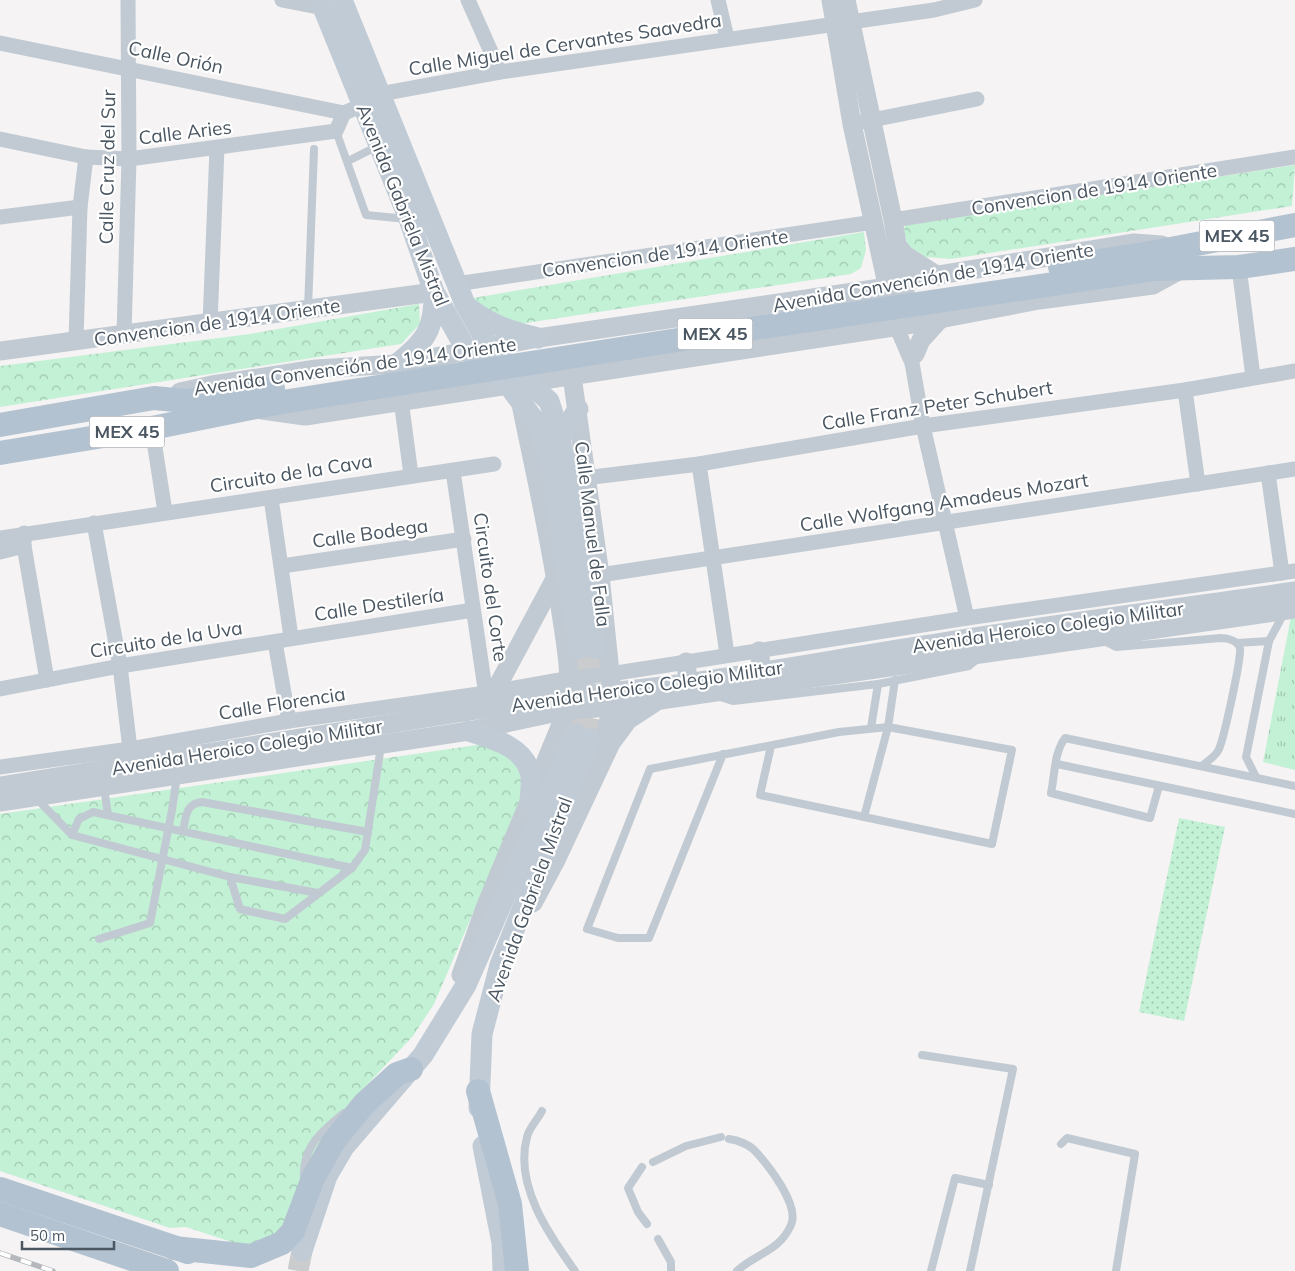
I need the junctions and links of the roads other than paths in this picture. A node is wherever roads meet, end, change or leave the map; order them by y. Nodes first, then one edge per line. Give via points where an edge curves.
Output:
1 (128, 0) edge
2 (282, 0) edge
3 (468, 0) edge
4 (718, 0) edge
5 (831, 0) edge
6 (846, 0) edge
7 (974, 0) edge
8 (328, 3) edge
9 (934, 5) edge
10 (843, 22) junction
11 (727, 38) junction
12 (0, 42) edge
13 (128, 68) junction
14 (500, 72) junction
15 (380, 94) junction
16 (977, 99) dead end
17 (353, 109) junction
18 (861, 122) junction
19 (336, 130) junction
20 (0, 139) edge
21 (378, 146) junction
22 (217, 148) junction
23 (314, 149) dead end
24 (86, 157) junction
25 (1295, 157) edge
26 (130, 159) junction
27 (348, 161) junction
28 (80, 207) junction
29 (0, 217) edge
30 (409, 219) junction
31 (893, 220) junction
32 (874, 222) junction
33 (1295, 225) edge
34 (896, 244) junction
35 (1178, 246) junction
36 (1295, 259) edge
37 (1153, 261) junction
38 (1239, 267) junction
39 (1185, 268) junction
40 (938, 276) junction
41 (456, 284) junction
42 (895, 284) junction
43 (434, 292) junction
44 (464, 304) junction
45 (308, 309) junction
46 (941, 318) junction
47 (210, 323) junction
48 (904, 325) junction
49 (124, 335) junction
50 (538, 338) junction
51 (76, 341) junction
52 (489, 347) junction
53 (0, 351) edge
54 (467, 351) junction
55 (913, 358) junction
56 (397, 364) junction
57 (1295, 372) edge
58 (572, 376) junction
59 (1252, 377) junction
60 (530, 383) junction
61 (509, 386) junction
62 (1184, 390) junction
63 (274, 396) junction
64 (154, 398) junction
65 (401, 400) junction
66 (521, 404) junction
67 (253, 409) junction
68 (578, 409) junction
69 (0, 425) edge
70 (923, 426) junction
71 (152, 428) junction
72 (559, 440) junction
73 (0, 453) edge
74 (494, 464) dead end
75 (699, 464) junction
76 (1295, 469) edge
77 (453, 471) junction
78 (1268, 473) junction
79 (411, 475) junction
80 (585, 478) junction
81 (1198, 484) junction
82 (272, 498) junction
83 (165, 512) junction
84 (944, 522) junction
85 (94, 523) junction
86 (0, 538) edge
87 (464, 539) junction
88 (24, 540) junction
89 (0, 552) edge
90 (714, 558) junction
91 (282, 566) junction
92 (1289, 572) edge
93 (600, 576) junction
94 (556, 577) junction
95 (1295, 591) edge
96 (1290, 609) edge
97 (472, 610) junction
98 (967, 618) junction
99 (292, 637) junction
100 (1096, 637) junction
101 (1269, 641) junction
102 (276, 642) junction
103 (1237, 643) junction
104 (759, 651) junction
105 (985, 653) junction
106 (727, 654) junction
107 (686, 662) junction
108 (120, 666) junction
109 (762, 671) junction
110 (47, 680) junction
111 (895, 680) junction
112 (688, 682) junction
113 (878, 684) junction
114 (0, 689) edge
115 (611, 691) junction
116 (706, 693) junction
117 (569, 694) junction
118 (490, 698) junction
119 (660, 700) junction
120 (288, 721) junction
121 (888, 727) junction
122 (870, 728) junction
123 (469, 730) junction
124 (382, 744) junction
125 (772, 746) junction
126 (130, 749) junction
127 (723, 754) junction
128 (1057, 764) junction
129 (1203, 765) junction
130 (0, 767) edge
131 (596, 772) junction
132 (177, 775) junction
133 (1256, 777) junction
134 (0, 786) edge
135 (104, 786) junction
136 (1159, 786) junction
137 (1295, 786) edge
138 (35, 796) junction
139 (0, 802) edge
140 (530, 803) junction
141 (1295, 814) edge
142 (108, 815) junction
143 (864, 817) junction
144 (169, 828) junction
145 (183, 831) junction
146 (368, 832) junction
147 (72, 835) junction
148 (161, 859) junction
149 (352, 868) junction
150 (230, 877) junction
151 (318, 893) junction
152 (99, 939) dead end
153 (500, 966) junction
154 (444, 1021) junction
155 (922, 1056) dead end
156 (411, 1068) junction
157 (478, 1091) junction
158 (542, 1111) dead end
159 (1061, 1144) dead end
160 (653, 1162) dead end
161 (642, 1167) dead end
162 (989, 1186) junction
163 (0, 1189) edge
164 (0, 1214) edge
165 (647, 1224) dead end
166 (658, 1239) dead end
167 (174, 1248) junction
168 (302, 1251) tunnel mouth
169 (167, 1271) edge
170 (249, 1271) edge
171 (503, 1271) edge
172 (517, 1271) edge
173 (575, 1271) edge
174 (671, 1271) edge
175 (737, 1271) edge
176 (931, 1271) edge
177 (970, 1271) edge
178 (1116, 1271) edge

1 - 13 street, Calle Cruz del Sur
2 - 8 street
3 - 14 street
4 - 11 street
5 - 10 street
6 - 10 street
7 - 9 street, Calle Miguel de Cervantes Saavedra
8 - 15 main road, Avenida Gabriela Mistral
8 - 17 main road, Avenida Gabriela Mistral
9 - 10 street, Calle Miguel de Cervantes Saavedra
10 - 11 street, Calle Miguel de Cervantes Saavedra
10 - 18 street
11 - 14 street, Calle Miguel de Cervantes Saavedra
12 - 13 street, Calle Orión
13 - 17 street, Calle Orión
13 - 26 street, Calle Cruz del Sur
14 - 15 street, Calle Miguel de Cervantes Saavedra
15 - 17 street, Calle Miguel de Cervantes Saavedra
15 - 41 main road, Avenida Gabriela Mistral
16 - 18 street
17 - 19 street
17 - 21 main road, Avenida Gabriela Mistral
18 - 31 street
18 - 32 street
19 - 22 street, Calle Aries
19 - 27 lane
20 - 24 street, Calle Aries
21 - 27 lane
21 - 30 main road, Avenida Gabriela Mistral
22 - 26 street, Calle Aries
22 - 47 street
23 - 45 lane
24 - 26 street, Calle Aries
24 - 28 street
25 - 31 street, Convencion de 1914 Oriente
26 - 49 street, Calle Cruz del Sur
27 - 30 lane via 366,215
28 - 29 street
28 - 51 street
30 - 43 main road, Avenida Gabriela Mistral
31 - 34 street
32 - 41 street, Convencion de 1914 Oriente
32 - 42 street
33 - 35 main road, Avenida Convención de 1914 Oriente / MEX 45
34 - 40 street via 905,255
34 - 42 street
35 - 37 main road, Avenida Convención de 1914 Oriente / MEX 45
35 - 40 street, Avenida Convención de 1914 Oriente via 1134,243
36 - 38 main road, Avenida Convención de 1914 Oriente / MEX 45
37 - 39 main road, Avenida Convención de 1914 Oriente / MEX 45
37 - 63 main road, Avenida Convención de 1914 Oriente / MEX 45, bridge via 744,329
38 - 39 main road, Avenida Convención de 1914 Oriente / MEX 45
38 - 59 street
39 - 46 street, Avenida Convención de 1914 Oriente via 1153,285 1038,300
40 - 42 street, Avenida Convención de 1914 Oriente
41 - 44 main road, Avenida Gabriela Mistral
42 - 48 street
42 - 50 street, Avenida Convención de 1914 Oriente
43 - 45 street, Convencion de 1914 Oriente
43 - 54 main road, Avenida Gabriela Mistral
43 - 56 main road via 435,312 428,333 415,350
44 - 50 main road via 488,323
44 - 52 main road, Avenida Gabriela Mistral
45 - 47 street, Convencion de 1914 Oriente
46 - 48 street, Avenida Convención de 1914 Oriente
46 - 55 street via 921,340
47 - 49 street, Convencion de 1914 Oriente
48 - 55 street
48 - 58 street, Avenida Convención de 1914 Oriente
49 - 51 street, Convencion de 1914 Oriente
50 - 52 street, Avenida Convención de 1914 Oriente
51 - 53 street, Convencion de 1914 Oriente
52 - 54 street, Avenida Convención de 1914 Oriente
52 - 60 main road, Avenida Gabriela Mistral
54 - 56 street, Avenida Convención de 1914 Oriente
54 - 61 main road, Avenida Gabriela Mistral
55 - 70 street
56 - 64 street, Avenida Convención de 1914 Oriente via 316,369 212,384
57 - 59 street, Calle Franz Peter Schubert
58 - 60 street, Avenida Convención de 1914 Oriente
58 - 68 street, Calle Manuel de Falla
59 - 62 street, Calle Franz Peter Schubert
60 - 61 street, Avenida Convención de 1914 Oriente
60 - 72 main road, Avenida Gabriela Mistral via 549,401
61 - 65 street, Avenida Convención de 1914 Oriente
61 - 66 main road, Avenida Gabriela Mistral
62 - 70 street, Calle Franz Peter Schubert
62 - 81 street
63 - 64 main road, Avenida Convención de 1914 Oriente / MEX 45 via 186,401
63 - 67 main road, Avenida Convención de 1914 Oriente / MEX 45
64 - 69 main road, Avenida Convención de 1914 Oriente / MEX 45
65 - 67 street, Avenida Convención de 1914 Oriente via 305,416
65 - 79 street
66 - 72 main road, Avenida Gabriela Mistral via 538,425 549,458 587,649 575,512
66 - 94 street
67 - 71 main road, Avenida Convención de 1914 Oriente / MEX 45
68 - 72 main road
68 - 80 street, Calle Manuel de Falla
70 - 75 street, Calle Franz Peter Schubert
70 - 84 street
71 - 73 main road, Avenida Convención de 1914 Oriente / MEX 45
71 - 83 street
74 - 77 street, Circuito de la Cava
75 - 80 street, Calle Franz Peter Schubert
75 - 90 street
76 - 78 street, Calle Wolfgang Amadeus Mozart
77 - 79 street, Circuito de la Cava
77 - 87 street, Circuito del Corte
78 - 81 street, Calle Wolfgang Amadeus Mozart
78 - 92 street
79 - 82 street, Circuito de la Cava
80 - 93 street, Calle Manuel de Falla
81 - 84 street, Calle Wolfgang Amadeus Mozart
82 - 83 street, Circuito de la Cava
82 - 91 street
83 - 85 street, Circuito de la Cava
84 - 90 street, Calle Wolfgang Amadeus Mozart
84 - 98 street
85 - 88 street
85 - 108 street
86 - 88 street
87 - 91 street, Calle Bodega
87 - 97 street, Circuito del Corte
88 - 89 street
88 - 110 street
90 - 93 street, Calle Wolfgang Amadeus Mozart
90 - 106 street
91 - 99 street
92 - 98 street, Avenida Heroico Colegio Militar
93 - 115 street, Calle Manuel de Falla
94 - 117 street
94 - 118 street
95 - 109 street, Avenida Heroico Colegio Militar via 1007,631
96 - 100 street, Avenida Heroico Colegio Militar
96 - 101 lane
97 - 99 street, Calle Destilería
97 - 118 street, Circuito del Corte
98 - 104 street, Avenida Heroico Colegio Militar
99 - 102 street, Circuito de la Uva
100 - 103 lane via 1116,647 1222,638
100 - 105 street, Avenida Heroico Colegio Militar
101 - 103 lane
101 - 133 lane via 1246,757
102 - 108 street, Circuito de la Uva
102 - 120 street
103 - 129 lane via 1240,648 1236,678 1219,750
104 - 106 street, Avenida Heroico Colegio Militar
104 - 109 street
105 - 111 lane via 969,666
105 - 116 street, Avenida Heroico Colegio Militar
106 - 107 street, Avenida Heroico Colegio Militar
107 - 112 street
107 - 115 street, Avenida Heroico Colegio Militar
108 - 110 street, Circuito de la Uva
108 - 126 street
109 - 112 street, Avenida Heroico Colegio Militar
110 - 114 street, Circuito de la Uva
111 - 113 lane
111 - 121 lane
112 - 115 street, Avenida Heroico Colegio Militar
113 - 116 lane via 733,701
113 - 122 lane
115 - 117 street, Avenida Heroico Colegio Militar
115 - 119 street, Avenida Heroico Colegio Militar
115 - 131 street, Calle Manuel de Falla
116 - 119 street, Avenida Heroico Colegio Militar
117 - 118 street, Avenida Heroico Colegio Militar
117 - 123 street, Avenida Heroico Colegio Militar
117 - 140 street, Avenida Gabriela Mistral
118 - 120 street, Calle Florencia
118 - 134 street, Avenida Heroico Colegio Militar
119 - 131 street via 628,720
120 - 126 street, Calle Florencia
121 - 122 lane
121 - 143 lane
121 - 143 lane via 1012,750 992,844
122 - 125 lane
123 - 124 street, Avenida Heroico Colegio Militar
123 - 140 main road via 504,742 525,761 531,773
124 - 132 street, Avenida Heroico Colegio Militar
124 - 146 lane
125 - 127 lane
125 - 143 lane via 760,795
126 - 130 street, Calle Florencia
127 - 127 lane via 650,769 587,929 618,938 649,938
128 - 129 lane via 1057,749 1065,738
128 - 136 lane
128 - 136 lane via 1051,793 1150,818
129 - 133 lane
131 - 153 street via 556,860
132 - 135 street, Avenida Heroico Colegio Militar
132 - 144 lane
133 - 137 lane
135 - 138 street, Avenida Heroico Colegio Militar
135 - 142 lane
136 - 141 lane
138 - 139 street, Avenida Heroico Colegio Militar
138 - 147 lane
140 - 154 street, Avenida Gabriela Mistral via 485,908
142 - 144 lane
142 - 147 lane via 93,812 79,819
144 - 145 lane
144 - 148 lane
145 - 146 lane via 188,809 194,803 202,802
145 - 149 lane
146 - 149 lane via 365,850
147 - 148 lane
148 - 150 lane
148 - 152 lane via 150,923
149 - 151 lane
150 - 151 lane
150 - 151 lane via 240,909 285,919
153 - 154 main road, Avenida Gabriela Mistral via 583,736 466,985
153 - 157 main road, Avenida Gabriela Mistral via 482,1034
154 - 156 main road, Avenida Gabriela Mistral
155 - 162 lane via 1013,1069
156 - 167 main road via 397,1074 364,1104 334,1141 313,1178 293,1231 282,1243 251,1256
156 - 168 main road, Avenida Gabriela Mistral via 344,1147 327,1176
157 - 171 main road, Avenida Gabriela Mistral via 479,1128 496,1205
157 - 172 main road via 510,1204
158 - 173 lane via 527,1137 525,1168 536,1212
159 - 178 lane via 1067,1138 1135,1154
160 - 175 lane via 686,1146 725,1138 737,1140 755,1151 766,1164 790,1202 792,1224 778,1246
161 - 165 lane via 628,1188
162 - 176 lane via 955,1178
162 - 177 lane
163 - 167 main road
164 - 169 main road
166 - 174 lane via 671,1262
167 - 170 main road

